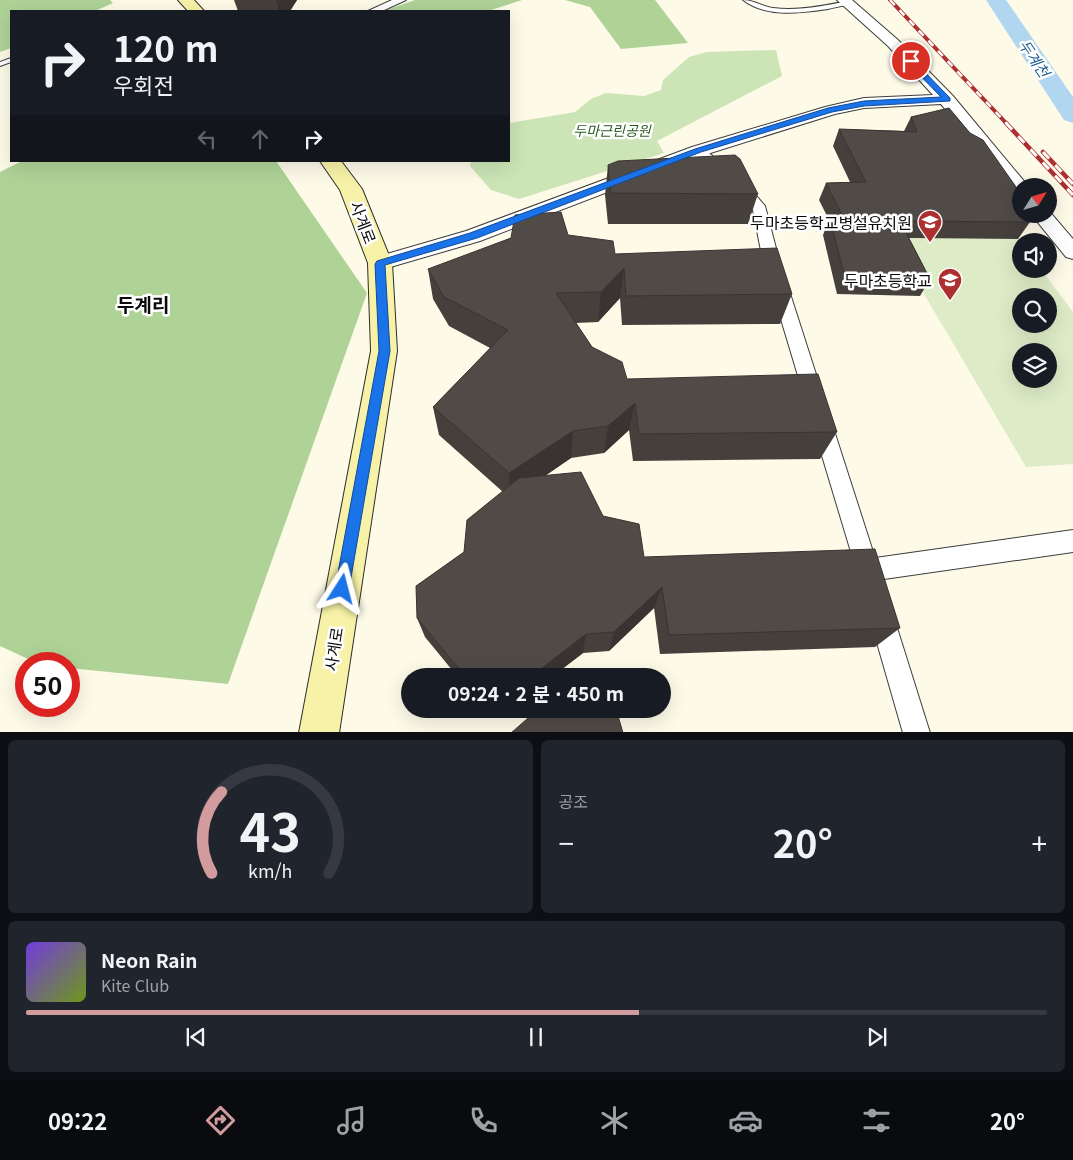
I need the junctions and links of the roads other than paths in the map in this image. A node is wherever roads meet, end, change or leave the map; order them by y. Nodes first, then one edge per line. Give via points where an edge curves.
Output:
1 (186, 0) edge
2 (401, 0) edge
3 (746, 0) edge
4 (846, 1) edge
5 (195, 10) edge
6 (376, 10) edge
7 (948, 99) junction
8 (698, 150) junction
9 (331, 162) edge
10 (1012, 179) edge
11 (1049, 223) edge
12 (1073, 252) edge
13 (380, 264) junction
14 (1073, 541) edge
15 (872, 586) junction
16 (320, 732) edge
17 (918, 732) edge

1 - 5 main road
2 - 6 street
3 - 4 lane via 768,9 788,11
4 - 7 street via 874,23
7 - 8 street via 856,105 831,110
7 - 10 street
8 - 13 street via 473,236
8 - 15 street via 741,187 760,209 770,256
9 - 13 main road, 사계로 via 351,189
11 - 12 street
13 - 16 main road, 사계로 via 384,351
14 - 15 street
15 - 17 street

